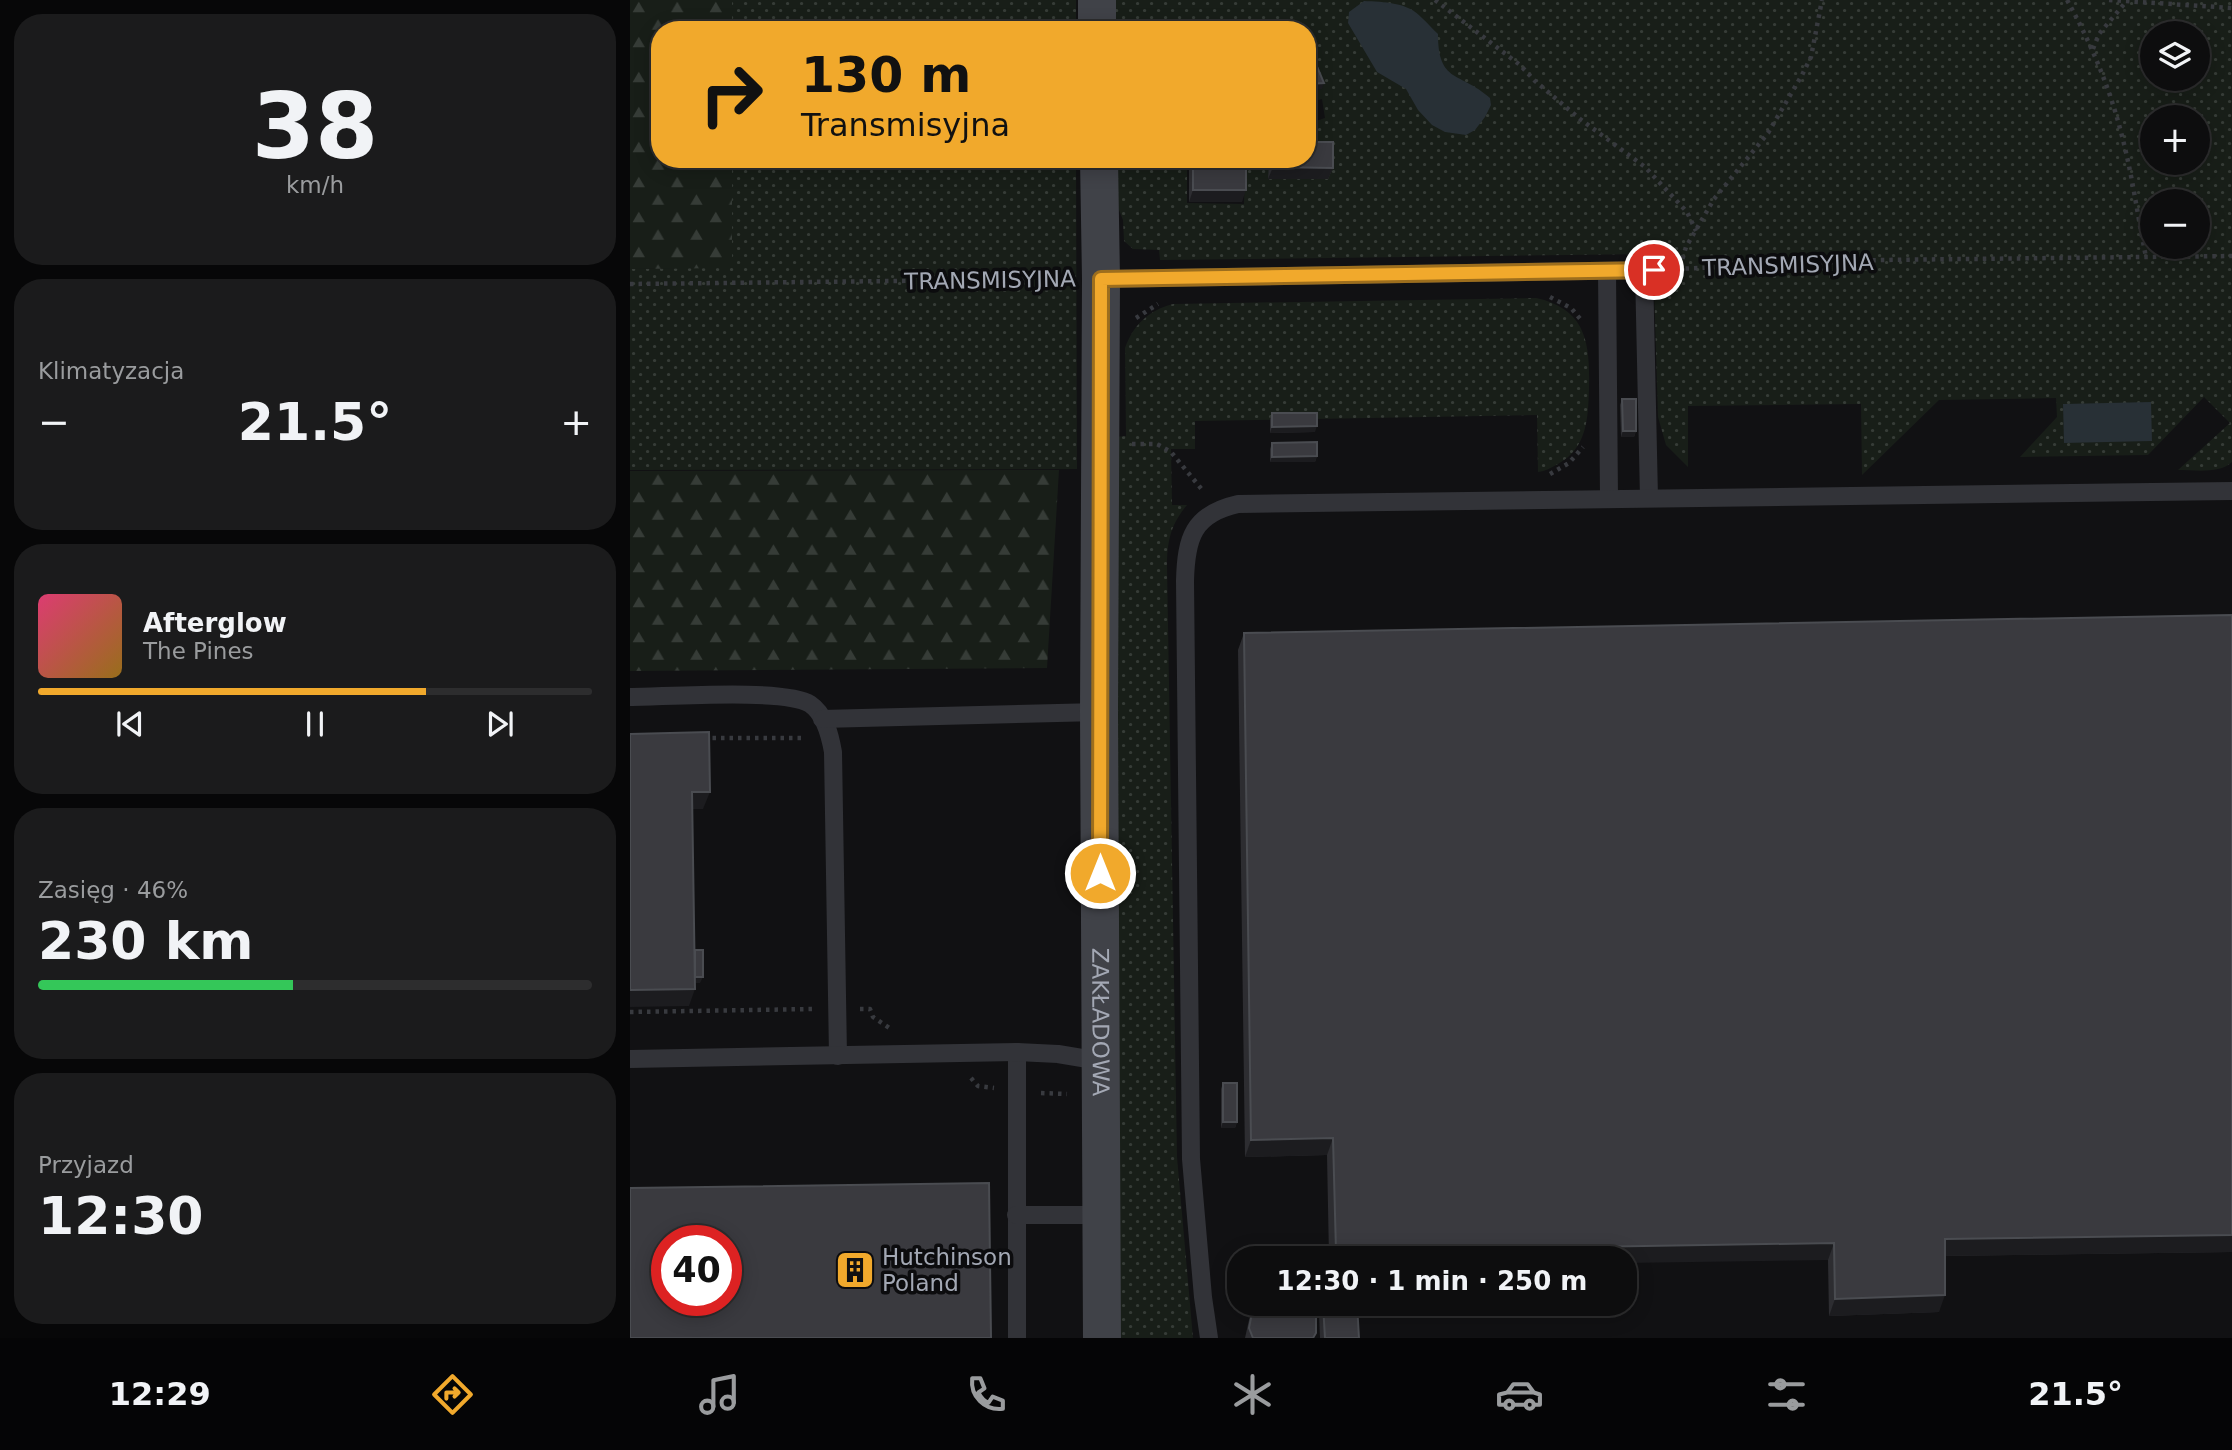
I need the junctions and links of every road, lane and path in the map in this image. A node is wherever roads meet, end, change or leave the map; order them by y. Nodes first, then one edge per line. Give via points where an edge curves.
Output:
1 (1097, 0) edge
2 (1435, 0) edge
3 (1822, 0) edge
4 (2067, 0) edge
5 (2109, 0) edge
6 (2127, 1) edge
7 (2155, 2) edge
8 (2232, 8) edge
9 (1097, 21) edge
10 (2093, 49) junction
11 (1099, 168) edge
12 (2140, 227) edge
13 (1696, 231) junction
14 (2210, 256) edge
15 (2232, 256) edge
16 (2140, 257) edge
17 (1679, 269) junction
18 (1649, 270) junction
19 (1607, 271) junction
20 (1101, 279) junction
21 (630, 284) edge
22 (1546, 296) dead end
23 (1163, 301) dead end
24 (1131, 323) dead end
25 (1586, 327) dead end
26 (1586, 442) dead end
27 (1122, 444) dead end
28 (1549, 474) dead end
29 (2232, 491) edge
30 (1609, 498) junction
31 (1649, 498) junction
32 (1210, 499) dead end
33 (630, 697) edge
34 (1100, 712) junction
35 (822, 719) junction
36 (696, 738) edge
37 (808, 744) dead end
38 (812, 998) dead end
39 (813, 1009) junction
40 (837, 1009) junction
41 (630, 1012) edge
42 (1017, 1052) junction
43 (913, 1054) junction
44 (838, 1056) junction
45 (630, 1059) edge
46 (1100, 1061) junction
47 (1016, 1215) junction
48 (1102, 1215) junction
49 (1017, 1338) edge
50 (1102, 1338) edge
51 (1209, 1338) edge

1 - 9 street
2 - 13 path via 1645,167 1687,212
3 - 13 path via 1811,57 1802,75 1768,133 1714,199
4 - 10 path
5 - 6 path
6 - 7 path
6 - 10 path via 2099,34
7 - 8 path
10 - 12 path via 2123,141
11 - 20 street, ZAKŁADOWA
13 - 17 path
14 - 15 path, TRANSMISYJNA
16 - 17 path, TRANSMISYJNA via 1880,260
17 - 18 path, TRANSMISYJNA
18 - 19 lane, TRANSMISYJNA
18 - 31 lane
19 - 20 lane, TRANSMISYJNA
19 - 30 lane
20 - 21 path, TRANSMISYJNA
20 - 34 street, ZAKŁADOWA
22 - 25 path via 1571,308
23 - 24 path
26 - 28 path via 1569,463
27 - 32 path via 1157,444 1171,452
29 - 31 lane
30 - 31 lane
30 - 51 lane via 1238,504 1217,509 1197,524 1185,557 1191,1158
33 - 35 lane via 769,695 811,705
34 - 35 lane
34 - 46 street, ZAKŁADOWA
35 - 40 lane via 833,752
36 - 37 path via 803,737
38 - 39 path
39 - 40 path
39 - 41 path
40 - 43 path via 870,1009 886,1027 913,1033
40 - 44 lane
42 - 43 lane
42 - 46 lane
42 - 47 lane
43 - 44 lane
44 - 45 lane
46 - 48 street, ZAKŁADOWA
47 - 48 lane
47 - 49 lane
48 - 50 street, ZAKŁADOWA

